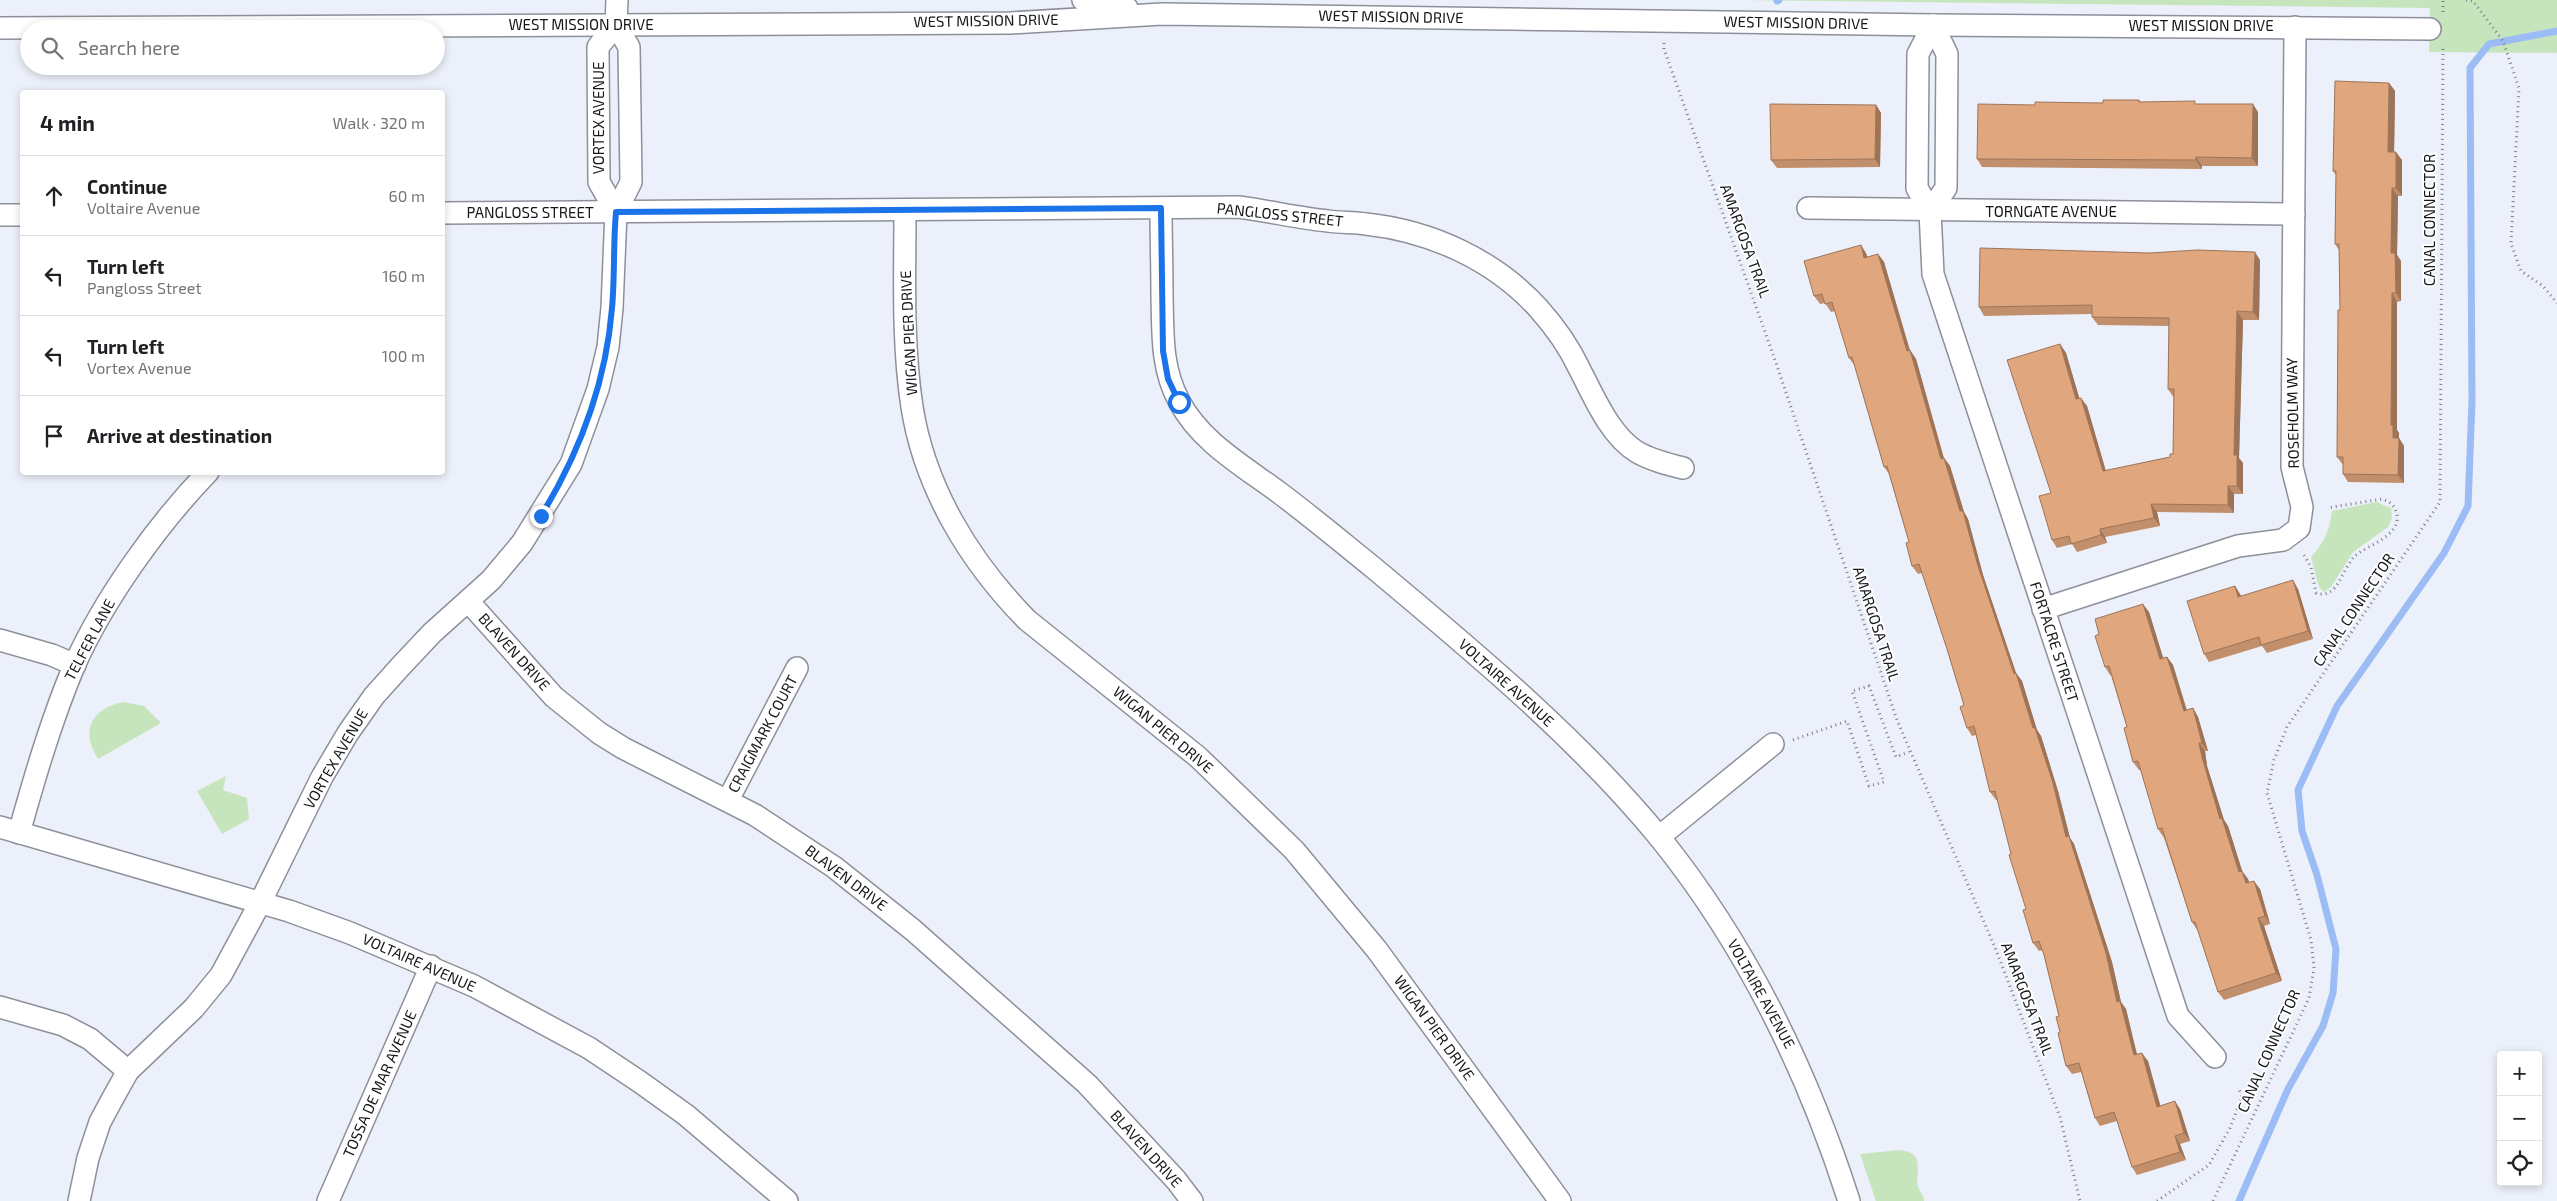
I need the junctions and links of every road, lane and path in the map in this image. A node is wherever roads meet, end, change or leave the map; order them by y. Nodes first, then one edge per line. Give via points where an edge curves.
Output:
1 (617, 0) edge
2 (1083, 0) edge
3 (2443, 0) edge
4 (2466, 0) edge
5 (1162, 14) junction
6 (616, 25) junction
7 (1933, 25) junction
8 (445, 26) edge
9 (2295, 27) junction
10 (0, 28) edge
11 (20, 28) edge
12 (2438, 29) junction
13 (1664, 49) dead end
14 (1161, 208) junction
15 (1808, 208) dead end
16 (905, 210) junction
17 (1930, 211) junction
18 (616, 212) junction
19 (445, 214) edge
20 (2294, 214) junction
21 (0, 215) edge
22 (20, 215) edge
23 (2557, 303) edge
24 (1683, 468) dead end
25 (205, 475) edge
26 (2327, 508) dead end
27 (2304, 555) dead end
28 (468, 601) junction
29 (2043, 609) junction
30 (0, 640) edge
31 (75, 665) junction
32 (797, 668) dead end
33 (1780, 743) joint
34 (1910, 752) junction
35 (728, 800) junction
36 (9, 830) edge
37 (1659, 837) junction
38 (261, 901) junction
39 (431, 966) junction
40 (0, 1007) edge
41 (2215, 1057) dead end
42 (128, 1071) junction
43 (2238, 1087) dead end
44 (79, 1201) edge
45 (328, 1201) edge
46 (787, 1201) edge
47 (1192, 1201) edge
48 (1560, 1201) edge
49 (1849, 1201) edge
50 (2080, 1201) edge
51 (2157, 1201) edge
52 (2213, 1201) edge

1 - 6 street
2 - 5 street, WEST MISSION DRIVE
3 - 12 path, CANAL CONNECTOR
4 - 23 path via 2473,0 2503,41 2519,88 2512,244 2521,271 2543,286
5 - 6 street, WEST MISSION DRIVE via 1010,23
5 - 7 street, WEST MISSION DRIVE
6 - 8 street, WEST MISSION DRIVE
6 - 18 street, VORTEX AVENUE via 629,46 631,182
6 - 18 street, VORTEX AVENUE via 598,47 599,182
7 - 9 street, WEST MISSION DRIVE
7 - 17 street, FORTACRE STREET via 1918,54 1917,188
7 - 17 street via 1947,54 1946,188
9 - 12 street, WEST MISSION DRIVE
9 - 20 street, ROSEHOLM WAY
10 - 11 street, WEST MISSION DRIVE
12 - 52 path, CANAL CONNECTOR via 2440,502 2287,727 2274,760 2267,793 2311,940 2314,968 2309,998
13 - 34 path, AMARGOSA TRAIL via 1775,360 1880,675
14 - 16 street, PANGLOSS STREET
14 - 24 street, PANGLOSS STREET via 1239,207 1406,230 1476,257 1539,308 1562,338 1606,417 1635,451 1654,461
14 - 37 street, VOLTAIRE AVENUE via 1163,351 1168,379 1192,423 1460,641 1584,756
15 - 17 street, TORNGATE AVENUE
16 - 18 street, PANGLOSS STREET
16 - 48 street, WIGAN PIER DRIVE via 906,343 912,409 939,496 968,548 1003,595 1027,620 1198,757 1294,850 1377,950
17 - 20 street, TORNGATE AVENUE
17 - 29 street, FORTACRE STREET via 1933,274
18 - 19 street, PANGLOSS STREET
18 - 28 street, VORTEX AVENUE via 608,347 585,429 566,472 532,530 498,573
20 - 29 street, ROSEHOLM WAY via 2292,466 2302,507 2299,528 2283,540 2238,546
21 - 22 street
25 - 31 street, TELFER LANE via 142,550
26 - 27 path via 2382,499 2395,508 2397,518 2388,536 2354,557 2330,593 2316,593 2311,567
28 - 35 street, BLAVEN DRIVE via 529,671 578,717 623,748
28 - 38 street, VORTEX AVENUE via 400,667 348,733 322,777
29 - 41 street, FORTACRE STREET via 2178,1016
30 - 31 street
31 - 36 street, TELFER LANE
32 - 35 street, CRAIGMARK COURT
33 - 34 path via 1847,721 1869,786 1884,782 1852,691 1869,686 1896,757
33 - 37 street
34 - 50 path, AMARGOSA TRAIL via 1993,942 2060,1117
35 - 47 street, BLAVEN DRIVE via 834,867 913,930 1087,1084
36 - 38 street, VOLTAIRE AVENUE
37 - 49 street, VOLTAIRE AVENUE via 1699,890 1764,995 1810,1093
38 - 39 street, VOLTAIRE AVENUE
38 - 42 street, VORTEX AVENUE via 221,975 194,1008
39 - 45 street, TOSSA DE MAR AVENUE
39 - 46 street, VOLTAIRE AVENUE via 519,1009 633,1077 686,1115
40 - 42 street via 63,1025 90,1039
42 - 44 street, VORTEX AVENUE via 100,1122
43 - 51 path via 2242,1097 2230,1128 2209,1165

